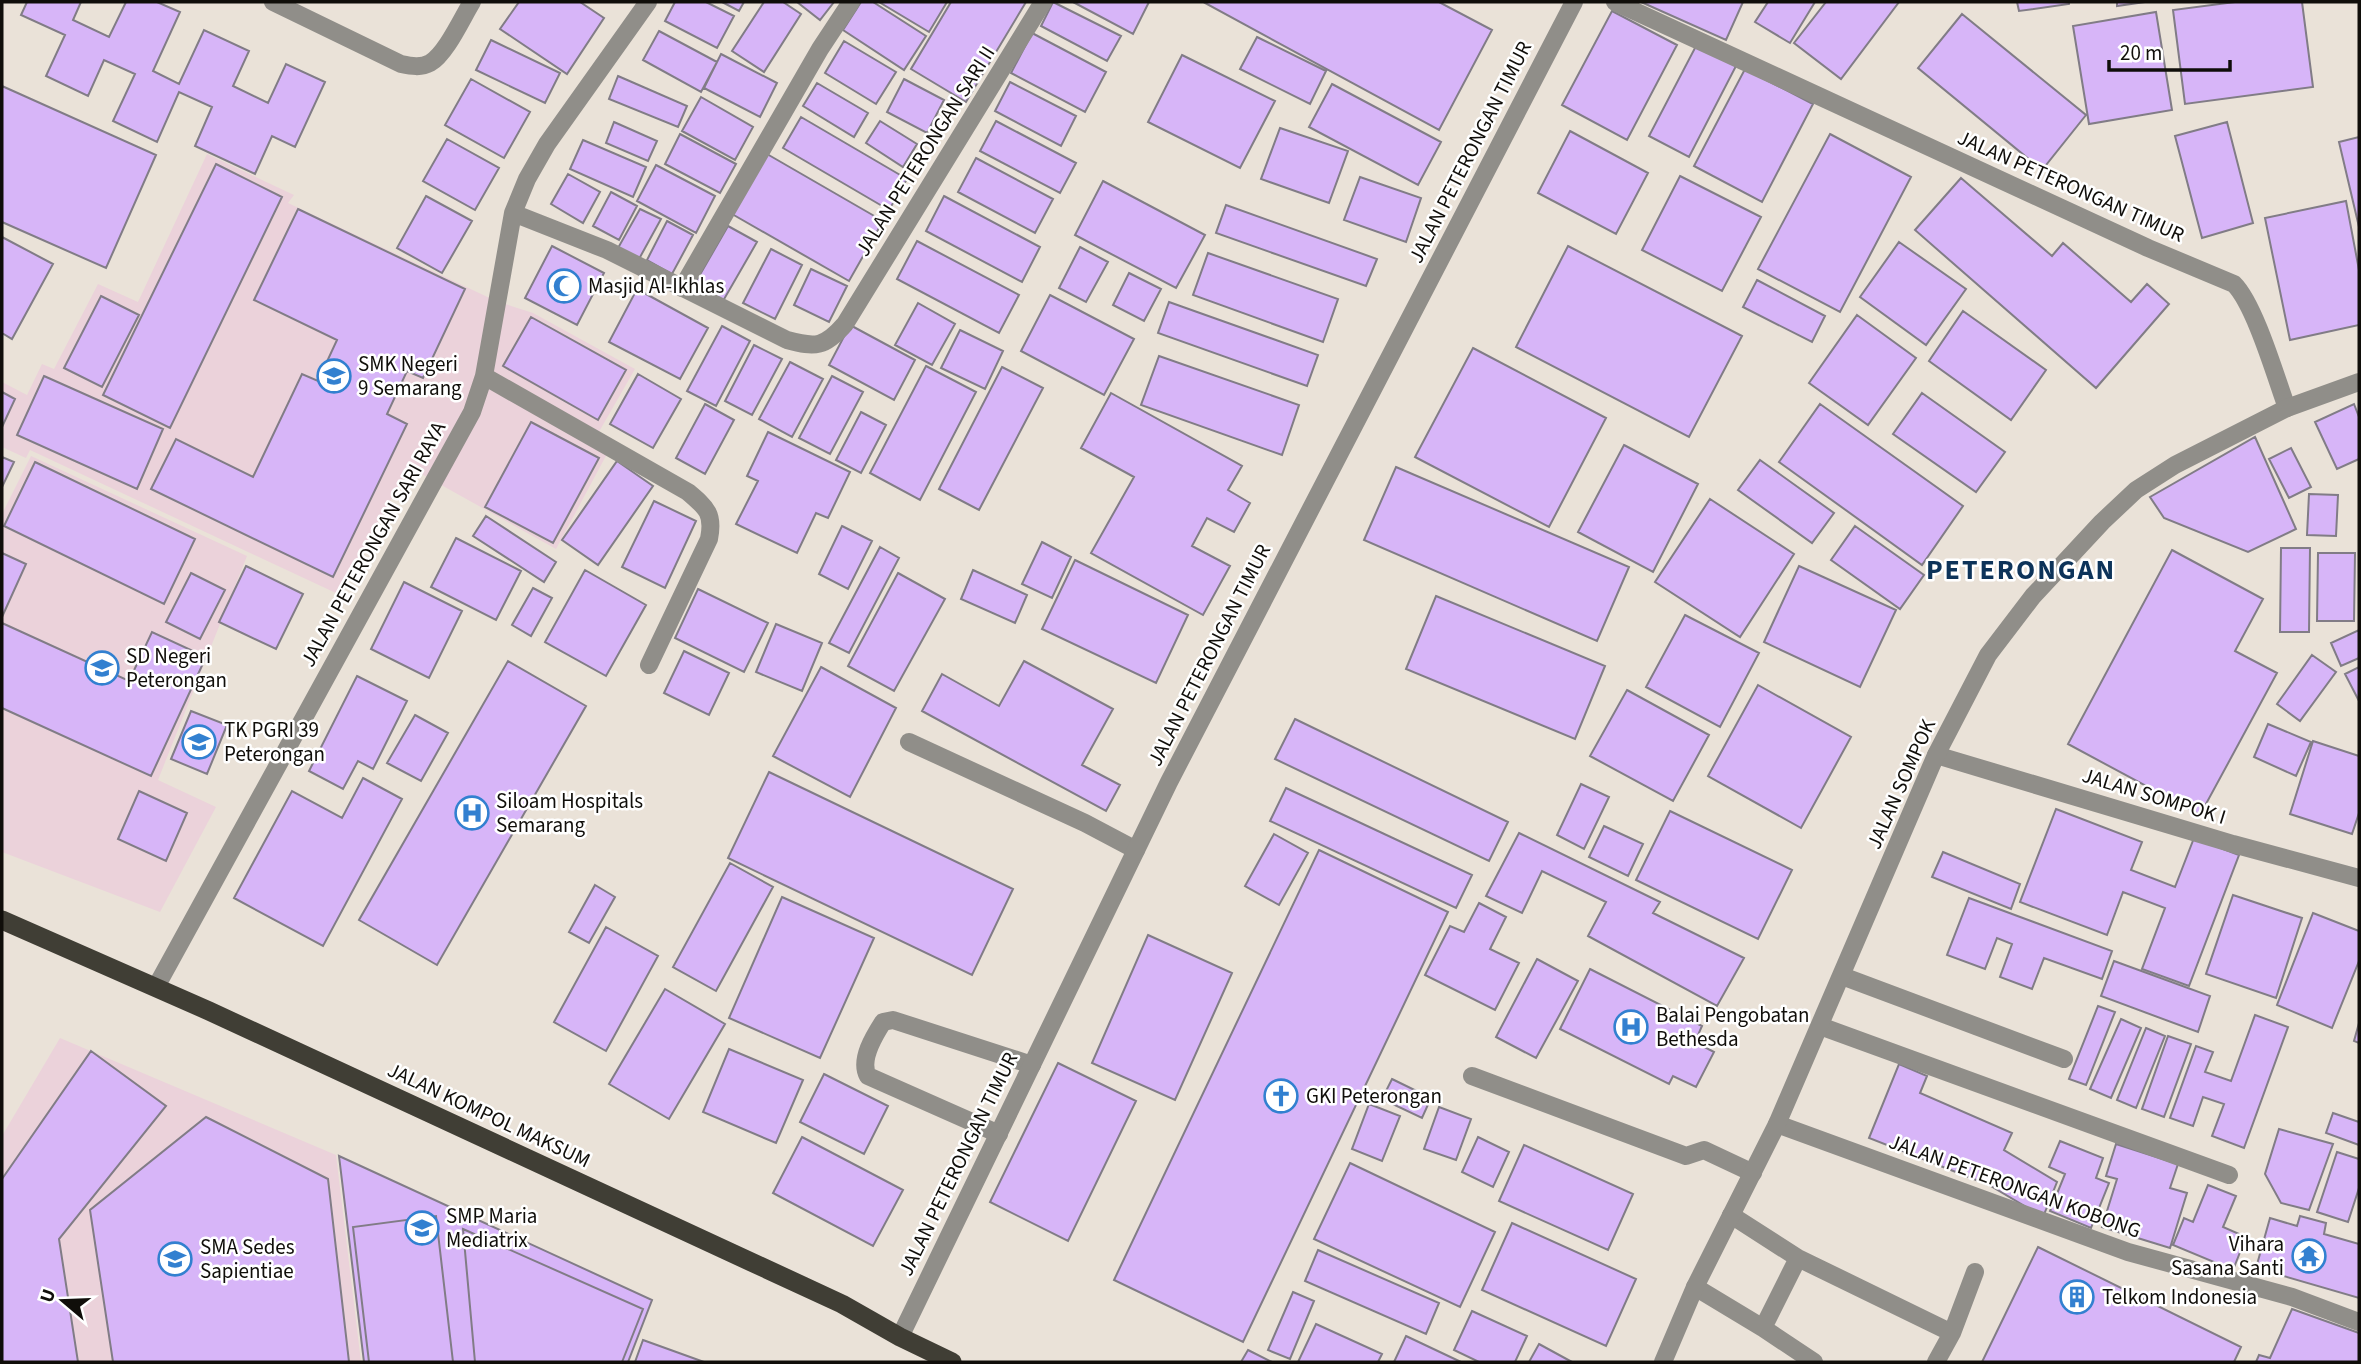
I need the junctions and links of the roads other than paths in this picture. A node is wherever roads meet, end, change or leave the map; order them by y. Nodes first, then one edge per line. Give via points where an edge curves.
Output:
1 (272, 2) edge
2 (472, 2) edge
3 (648, 2) edge
4 (851, 2) edge
5 (1044, 2) edge
6 (1574, 2) edge
7 (1615, 2) edge
8 (513, 213) junction
9 (682, 288) junction
10 (484, 376) junction
11 (2359, 382) edge
12 (2287, 408) junction
13 (649, 666) dead end
14 (909, 742) dead end
15 (1936, 755) junction
16 (1136, 850) junction
17 (2359, 878) edge
18 (2, 920) edge
19 (1842, 976) junction
20 (156, 987) junction
21 (1820, 1026) junction
22 (2064, 1059) dead end
23 (1032, 1065) junction
24 (1472, 1076) dead end
25 (1777, 1124) junction
26 (999, 1134) junction
27 (1753, 1172) junction
28 (2228, 1175) dead end
29 (1731, 1214) junction
30 (1798, 1258) junction
31 (1975, 1272) dead end
32 (1695, 1287) junction
33 (2359, 1322) edge
34 (1763, 1328) junction
35 (1952, 1334) junction
36 (900, 1337) junction
37 (952, 1362) edge
38 (1663, 1362) edge
39 (1814, 1362) edge
40 (1936, 1362) edge

1 - 2 street via 401,64 420,67 439,55
3 - 8 street, JALAN PETERONGAN SARI RAYA via 547,144
4 - 9 street
5 - 9 street, JALAN PETERONGAN SARI II via 845,324 826,343 815,346 787,340
6 - 16 street, JALAN PETERONGAN TIMUR
7 - 12 street, JALAN PETERONGAN TIMUR via 2234,284 2257,327
8 - 9 street via 607,250
8 - 10 street, JALAN PETERONGAN SARI RAYA
10 - 13 street via 688,492 710,516 709,539
10 - 20 street, JALAN PETERONGAN SARI RAYA via 466,422
11 - 12 street, JALAN SOMPOK
12 - 15 street, JALAN SOMPOK via 2175,465 2136,490 2102,522 2033,596 1988,655
14 - 16 street
15 - 17 street, JALAN SOMPOK I
15 - 19 street, JALAN SOMPOK
16 - 23 street, JALAN PETERONGAN TIMUR
18 - 20 highway, JALAN KOMPOL MAKSUM
19 - 21 street, JALAN SOMPOK
19 - 22 street
20 - 36 highway, JALAN KOMPOL MAKSUM via 830,1298
21 - 25 street, JALAN SOMPOK
21 - 28 street
23 - 26 street, JALAN PETERONGAN TIMUR
23 - 26 street via 907,1022 883,1022 875,1035 865,1062 868,1076
24 - 27 street via 1686,1156 1704,1150
25 - 27 street, JALAN SOMPOK
25 - 33 street, JALAN PETERONGAN KOBONG via 2128,1252 2292,1297
26 - 36 street, JALAN PETERONGAN TIMUR
27 - 29 street, JALAN SOMPOK
29 - 30 street
29 - 32 street, JALAN SOMPOK
30 - 34 street
30 - 35 street
31 - 35 street
32 - 34 street
32 - 38 street, JALAN SOMPOK
34 - 39 street
35 - 40 street
36 - 37 highway, JALAN KOMPOL MAKSUM

